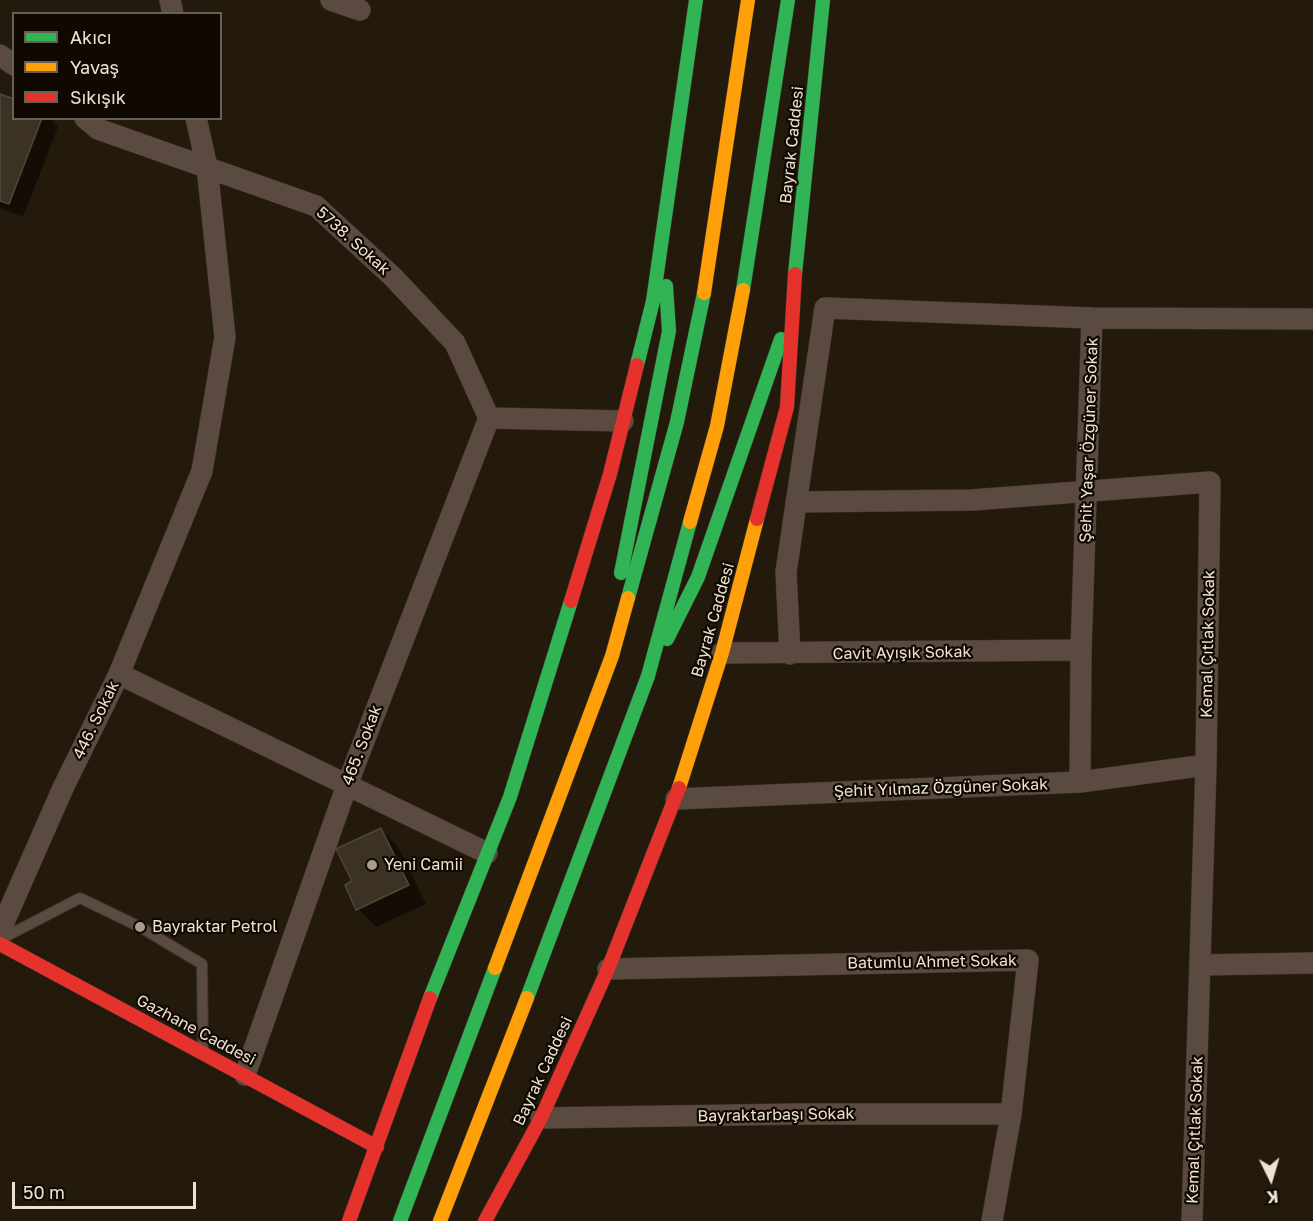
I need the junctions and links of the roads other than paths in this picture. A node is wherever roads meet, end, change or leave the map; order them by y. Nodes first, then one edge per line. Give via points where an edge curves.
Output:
1 (331, 0) edge
2 (696, 0) edge
3 (748, 0) edge
4 (788, 0) edge
5 (823, 0) edge
6 (360, 10) dead end
7 (88, 120) edge
8 (196, 120) edge
9 (207, 167) junction
10 (663, 235) junction
11 (792, 308) junction
12 (1092, 318) junction
13 (1313, 319) edge
14 (489, 418) junction
15 (623, 422) junction
16 (1087, 492) junction
17 (796, 502) junction
18 (1081, 650) junction
19 (722, 653) junction
20 (790, 654) junction
21 (609, 665) junction
22 (119, 674) junction
23 (648, 676) junction
24 (1206, 765) junction
25 (1080, 782) junction
26 (347, 785) junction
27 (676, 799) junction
28 (488, 853) junction
29 (0, 931) edge
30 (0, 939) edge
31 (0, 944) edge
32 (1313, 963) edge
33 (1200, 964) junction
34 (608, 969) junction
35 (203, 1053) junction
36 (245, 1075) junction
37 (1011, 1114) junction
38 (541, 1118) junction
39 (377, 1147) junction
40 (492, 1215) edge
41 (349, 1221) edge
42 (400, 1221) edge
43 (440, 1221) edge
44 (992, 1221) edge
45 (1192, 1221) edge

1 - 6 street
2 - 10 main road
3 - 21 main road via 704,296 677,422
4 - 23 main road via 717,426
5 - 11 main road, Bayrak Caddesi
7 - 9 street, 5738. Sokak via 99,129
8 - 9 street
9 - 14 street, 5738. Sokak via 316,206 393,277 455,343
9 - 22 street via 225,337 216,393 202,471
10 - 15 main road via 653,301
10 - 21 main road via 669,331 620,579
11 - 19 main road, Bayrak Caddesi via 787,407
11 - 23 main road via 698,577
12 - 13 street, Şehit Yaşar Özgüner Sokak
12 - 16 street, Şehit Yaşar Özgüner Sokak
12 - 17 street via 825,308
14 - 15 street
14 - 26 street, 465. Sokak
15 - 28 main road via 510,797
16 - 17 street, Kemal Çıtlak Sokak via 972,500
16 - 18 street, Şehit Yaşar Özgüner Sokak
16 - 24 street, Kemal Çıtlak Sokak via 1210,482
17 - 20 street via 786,572
18 - 20 street, Cavit Ayışık Sokak
18 - 25 street, Şehit Yaşar Özgüner Sokak
19 - 20 street, Cavit Ayışık Sokak
19 - 27 main road, Bayrak Caddesi
21 - 42 main road
22 - 26 street, 446. Sokak
22 - 29 street, 446. Sokak
23 - 43 main road
24 - 25 street, Şehit Yılmaz Özgüner Sokak
24 - 33 street, Kemal Çıtlak Sokak
25 - 27 street, Şehit Yılmaz Özgüner Sokak
26 - 28 street, 446. Sokak
26 - 36 street, 465. Sokak
27 - 34 main road, Bayrak Caddesi
28 - 39 main road via 425,1009
30 - 35 lane via 80,898 140,927 202,964
31 - 35 main road, Gazhane Caddesi
32 - 33 street
33 - 45 street, Kemal Çıtlak Sokak
34 - 37 street, Batumlu Ahmet Sokak via 1028,960
34 - 38 main road, Bayrak Caddesi
35 - 36 main road, Gazhane Caddesi
36 - 39 main road, Gazhane Caddesi
37 - 38 street, Bayraktarbaşı Sokak
37 - 44 street, Batumlu Ahmet Sokak
38 - 40 main road, Bayrak Caddesi
39 - 41 main road

